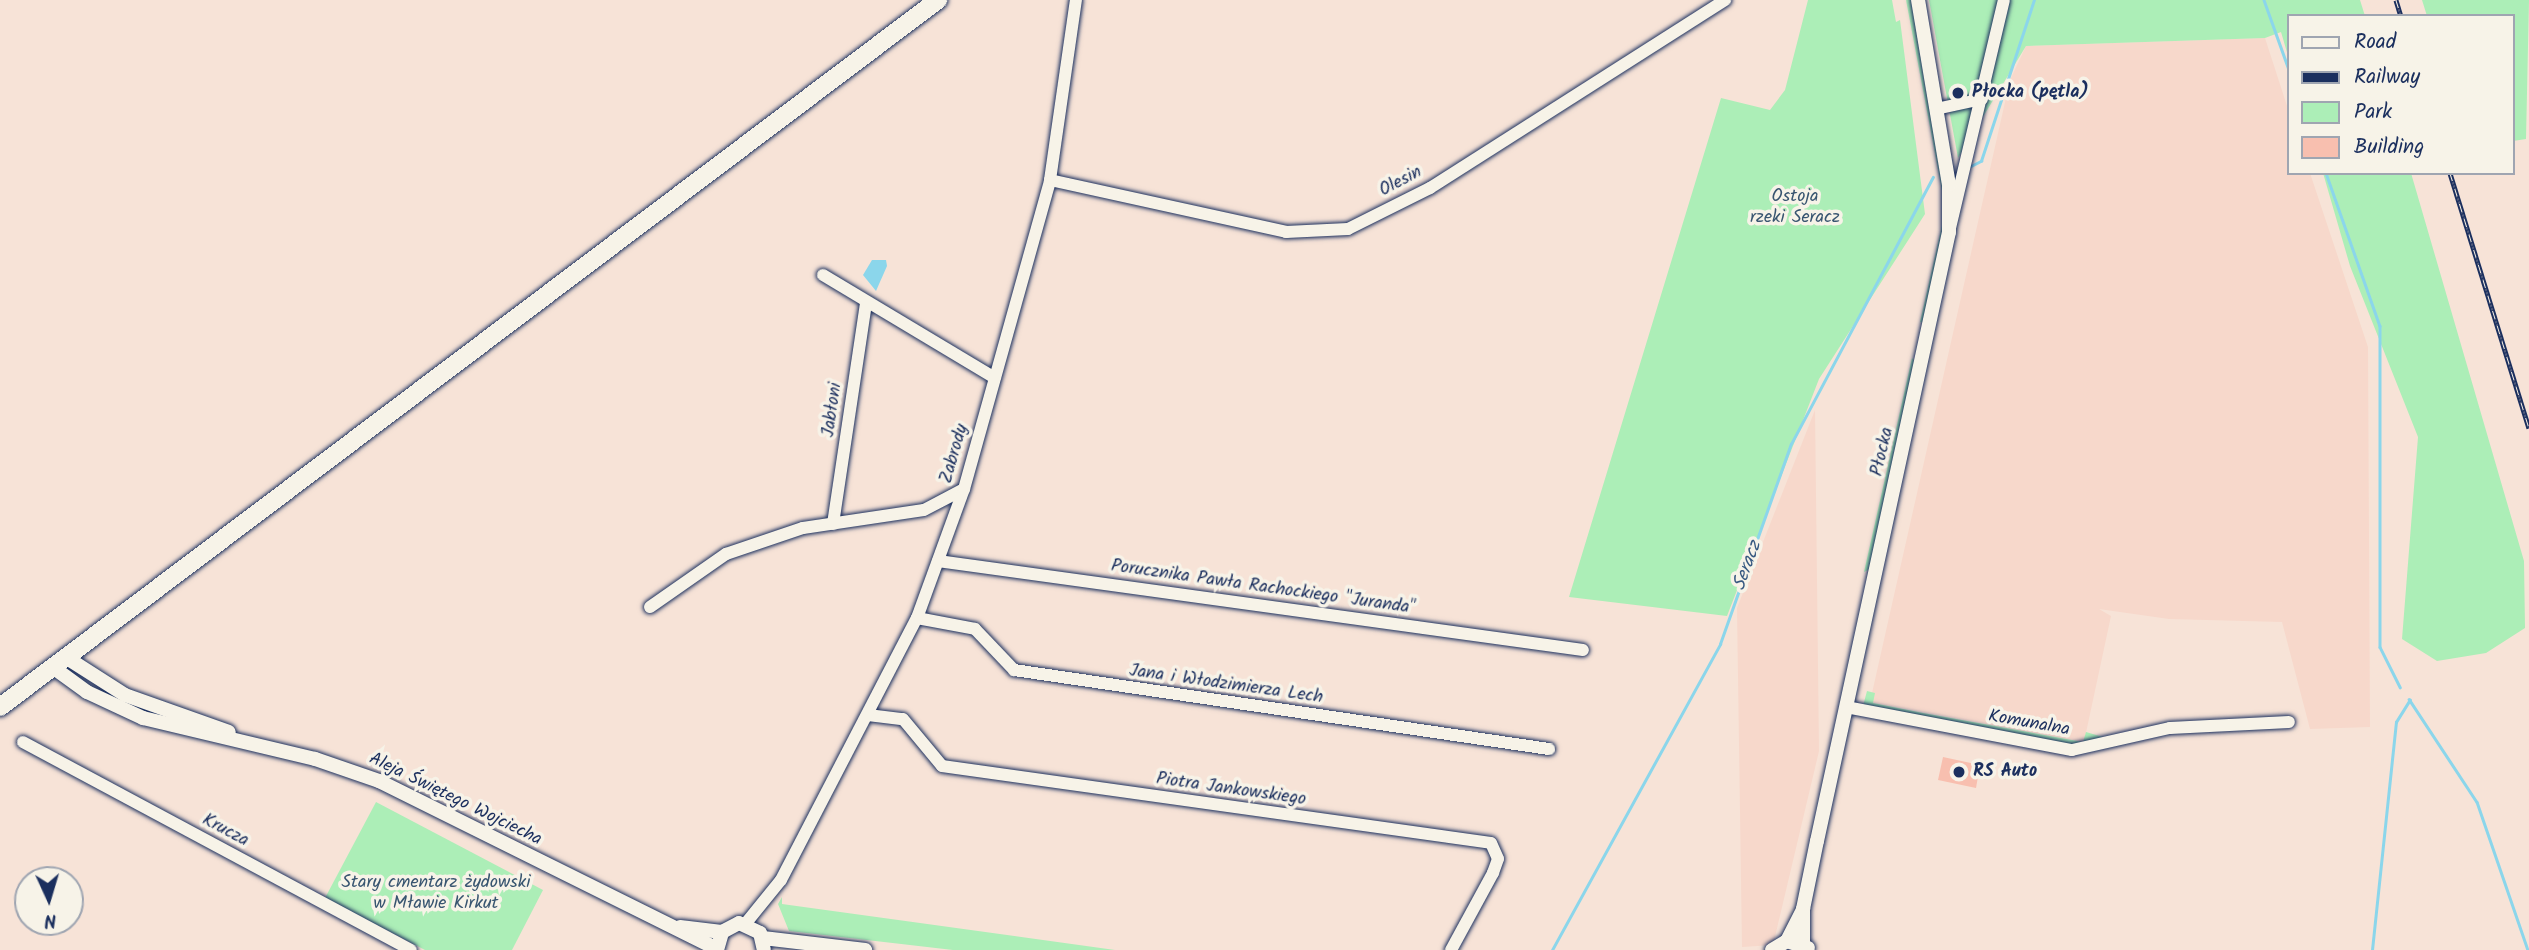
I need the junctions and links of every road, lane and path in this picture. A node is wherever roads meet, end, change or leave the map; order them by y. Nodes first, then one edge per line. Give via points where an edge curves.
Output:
1 (938, 0) edge
2 (1076, 0) edge
3 (1725, 0) edge
4 (1918, 0) edge
5 (2004, 0) edge
6 (1982, 99) junction
7 (1936, 109) junction
8 (1051, 180) junction
9 (1949, 232) junction
10 (822, 275) dead end
11 (866, 302) junction
12 (995, 378) junction
13 (964, 489) junction
14 (834, 524) junction
15 (938, 561) junction
16 (650, 607) dead end
17 (917, 618) junction
18 (1583, 650) dead end
19 (61, 663) junction
20 (0, 707) edge
21 (1846, 707) junction
22 (868, 715) junction
23 (2289, 722) dead end
24 (23, 742) dead end
25 (1549, 749) dead end
26 (1803, 909) junction
27 (679, 927) junction
28 (722, 932) junction
29 (757, 935) edge
30 (1787, 941) junction
31 (815, 946) junction
32 (1807, 947) edge
33 (411, 950) edge
34 (717, 950) edge
35 (790, 950) edge
36 (865, 950) edge
37 (1451, 950) edge
38 (1772, 950) edge

1 - 19 main road
2 - 8 street, Zabrody
3 - 8 street, Olesin via 1430,188 1348,229 1286,232
4 - 7 street, Płocka
5 - 6 street
6 - 7 street
6 - 9 street
7 - 9 street, Płocka via 1949,185
8 - 12 street, Zabrody
9 - 21 street, Płocka
10 - 11 street
11 - 12 street
11 - 14 street, Jabłoni
12 - 13 street, Zabrody
13 - 14 street via 924,510
13 - 15 street, Zabrody
14 - 16 street via 726,554
15 - 17 street, Zabrody
15 - 18 street, Porucznika Pawła Rachockiego "Juranda"
17 - 22 street, Zabrody
17 - 25 street, Jana i Włodzimierza Lech via 975,629 1014,670
19 - 20 main road
19 - 27 street, Aleja Świętego Wojciecha via 125,695 255,744 379,781 615,902
21 - 23 street, Komunalna via 2072,750 2170,728
21 - 26 street, Płocka
22 - 29 street, Zabrody via 777,887
22 - 37 street, Piotra Jankowskiego via 903,719 942,766 1491,844 1498,859 1493,873
24 - 33 street, Krucza
26 - 30 street, Płocka
26 - 32 street, Płocka
27 - 28 street, Aleja Świętego Wojciecha
27 - 34 street, Aleja Świętego Wojciecha
28 - 29 street
28 - 34 street
29 - 31 street
30 - 32 street
30 - 38 street
31 - 35 street
31 - 36 street

